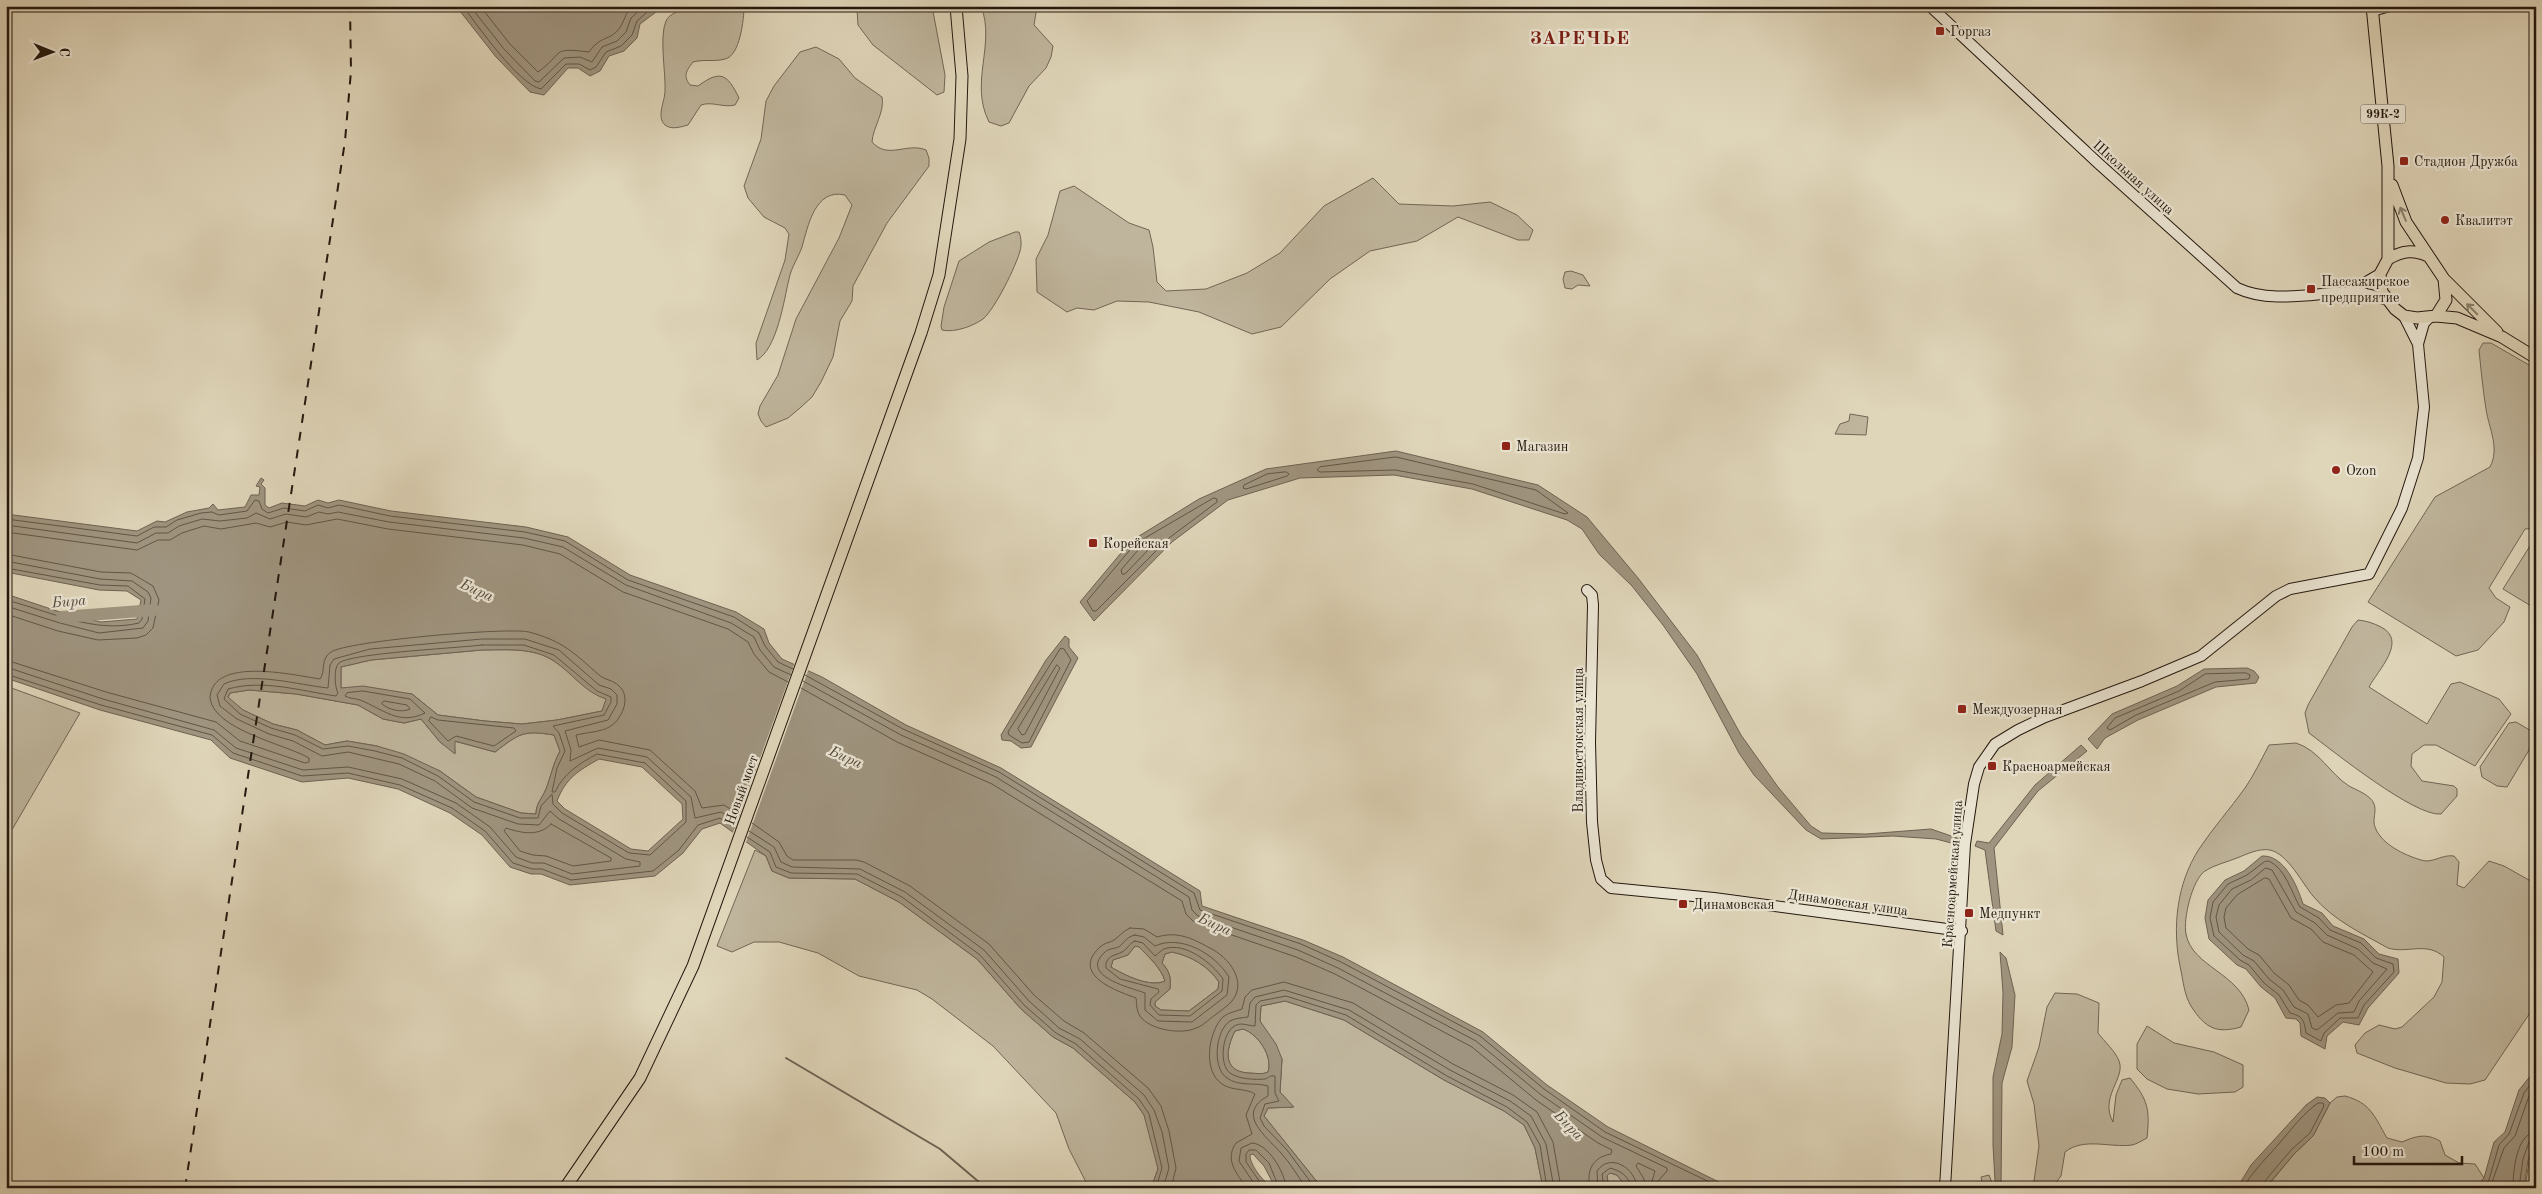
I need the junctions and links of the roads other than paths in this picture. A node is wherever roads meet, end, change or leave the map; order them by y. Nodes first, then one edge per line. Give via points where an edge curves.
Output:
1 (956, 6) edge
2 (1930, 6) edge
3 (2390, 6) edge
4 (2372, 9) edge
5 (2388, 166) junction
6 (2428, 256) junction
7 (2388, 259) junction
8 (2380, 274) junction
9 (2444, 279) junction
10 (2350, 291) junction
11 (2388, 300) junction
12 (2404, 316) junction
13 (2433, 317) junction
14 (2502, 337) junction
15 (2418, 344) junction
16 (2536, 358) edge
17 (1587, 590) dead end
18 (1611, 888) joint
19 (1962, 932) junction
20 (564, 1188) edge
21 (1946, 1188) edge

1 - 20 main road, Новый мост via 962,76 960,139 939,275 922,333 693,966 640,1078
2 - 10 street, Школьная улица via 2237,288 2266,296
3 - 4 street
4 - 5 main road, 99К-2
6 -> 5 main road, 99К-2 via 2406,222 2394,194
5 - 7 main road, 99К-2
6 - 7 main road via 2412,251
6 - 9 main road, 99К-2
7 - 8 main road, 99К-2
8 - 10 street
8 - 11 main road via 2382,292
9 - 13 main road via 2446,300
14 -> 9 main road, 99К-2
10 - 11 street
11 - 12 main road
12 - 13 main road, 99К-2
12 - 15 street
13 - 14 main road, 99К-2 via 2457,318
13 - 15 street via 2424,323
14 - 16 main road, 99К-2
15 - 19 street, Красноармейская улица via 2424,407 2418,458 2402,508 2369,574 2290,589 2261,607 2201,656 2045,717 1995,744 1979,767 1969,804
17 - 18 street, Владивостокская улица via 1592,595 1593,605 1592,822 1596,860 1602,879
18 - 19 street, Динамовская улица via 1714,898
19 - 21 street, Красноармейская улица

